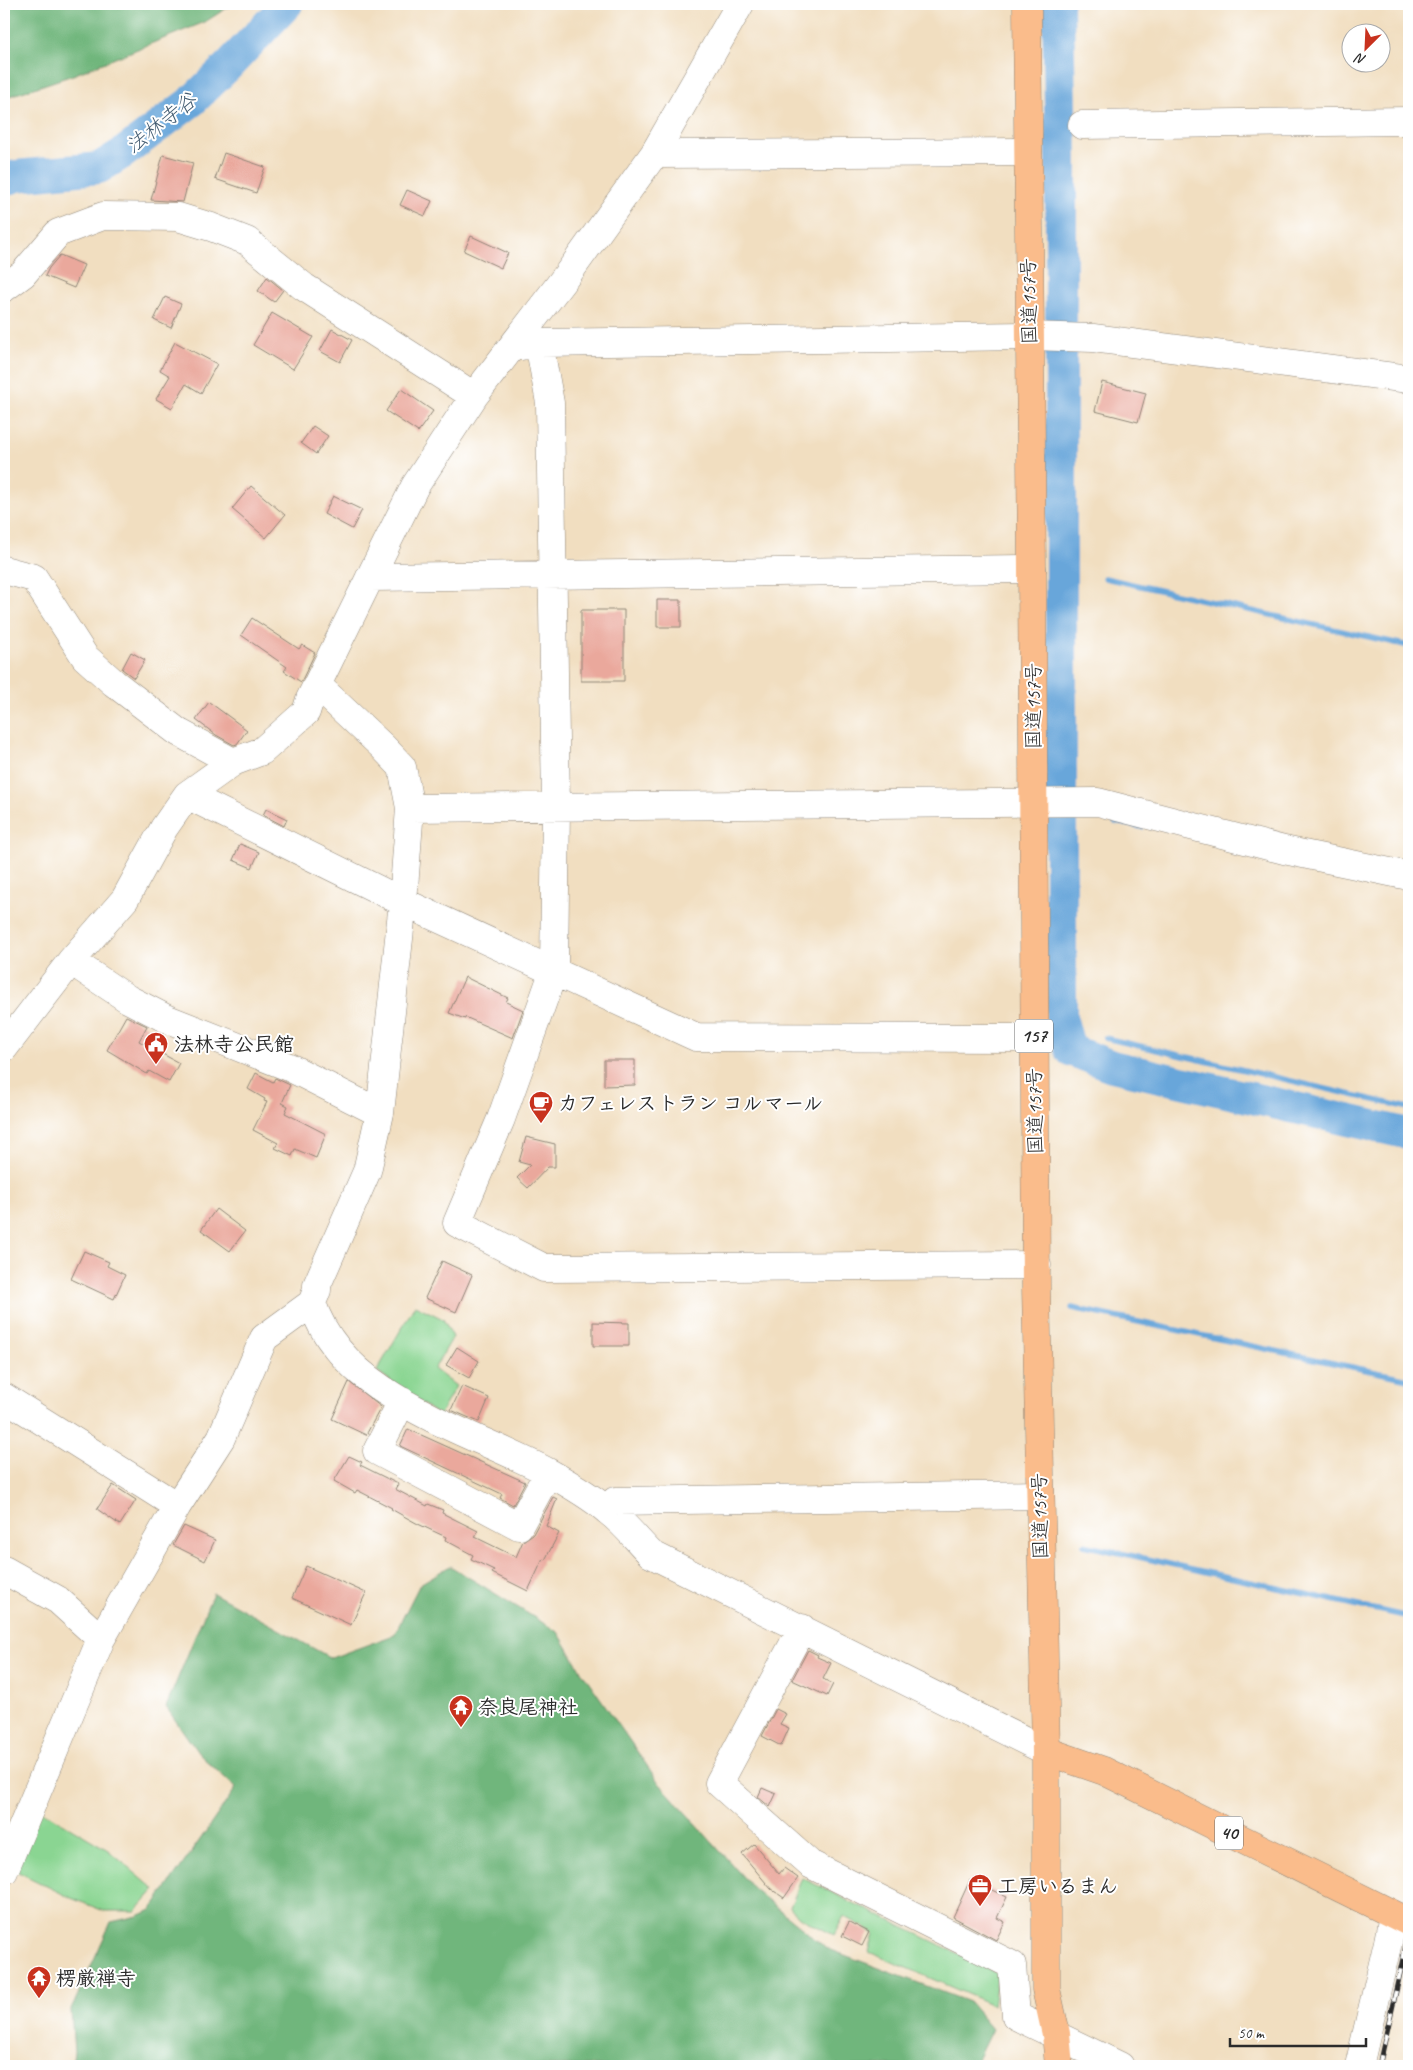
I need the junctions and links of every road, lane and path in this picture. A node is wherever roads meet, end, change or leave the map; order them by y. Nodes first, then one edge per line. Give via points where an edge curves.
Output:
1 (740, 4) edge
2 (1027, 4) edge
3 (1409, 121) edge
4 (1082, 125) dead end
5 (1028, 152) junction
6 (654, 154) junction
7 (4, 288) edge
8 (1030, 336) junction
9 (539, 343) junction
10 (512, 348) junction
11 (1409, 379) edge
12 (474, 396) junction
13 (1032, 569) junction
14 (4, 570) edge
15 (552, 574) junction
16 (370, 577) junction
17 (317, 686) junction
18 (233, 762) junction
19 (187, 795) junction
20 (1041, 803) junction
21 (556, 807) junction
22 (410, 808) junction
23 (1409, 876) edge
24 (403, 902) junction
25 (71, 961) junction
26 (554, 970) junction
27 (1034, 1038) junction
28 (4, 1048) edge
29 (380, 1113) junction
30 (1037, 1265) junction
31 (312, 1303) junction
32 (4, 1397) edge
33 (402, 1401) junction
34 (548, 1473) junction
35 (1040, 1495) junction
36 (177, 1506) junction
37 (608, 1511) junction
38 (4, 1570) edge
39 (802, 1628) junction
40 (101, 1639) junction
41 (1046, 1751) junction
42 (4, 1871) edge
43 (1401, 1918) edge
44 (1056, 2034) junction
45 (1059, 2066) edge
46 (1120, 2066) edge
47 (1359, 2066) edge

1 - 6 street
2 - 5 main road, 国道157号 / 157
3 - 4 street
5 - 6 street
5 - 8 main road, 国道157号 / 157
6 - 10 street
7 - 12 street via 23,274 58,233 103,216 178,217 247,241 304,287
8 - 9 street
8 - 11 street via 1093,338
8 - 13 main road, 国道157号 / 157
9 - 10 street
9 - 15 street via 550,403
10 - 12 street
12 - 16 street via 415,486
13 - 15 street
13 - 20 main road, 国道157号 / 157
14 - 18 street via 34,578 85,657 114,683 178,732
15 - 16 street
15 - 21 street
16 - 17 street
17 - 18 street via 306,712 262,751
17 - 22 street via 402,767
18 - 19 street
19 - 24 street
19 - 25 street via 164,828 125,899
20 - 21 street
20 - 23 street via 1098,802 1284,850
20 - 27 main road, 国道157号 / 157
21 - 22 street
21 - 26 street
22 - 24 street
24 - 26 street
24 - 29 street
25 - 28 street
25 - 29 street via 165,1018 289,1067
26 - 27 street via 696,1037
26 - 30 street via 501,1119 458,1223 544,1268 552,1269
27 - 30 main road, 国道157号 / 157
29 - 31 street via 367,1171
30 - 35 main road, 国道157号 / 157
31 - 33 street via 324,1332 336,1349 376,1387
31 - 36 street via 264,1338 221,1438
32 - 36 street
33 - 34 street
33 - 34 street via 377,1451 519,1526
34 - 37 street
35 - 37 street via 615,1501
35 - 41 main road, 国道157号 / 157
36 - 40 street
37 - 39 street via 651,1554
38 - 40 street via 58,1600
39 - 41 street
39 - 44 street via 719,1782 810,1864 1012,1965 1016,2016
40 - 42 street
41 - 43 main road, 40 via 1104,1771
41 - 44 main road, 国道157号 / 157 via 1046,1988
43 - 47 street via 1388,1942
44 - 45 main road, 国道157号 / 157
44 - 46 street

